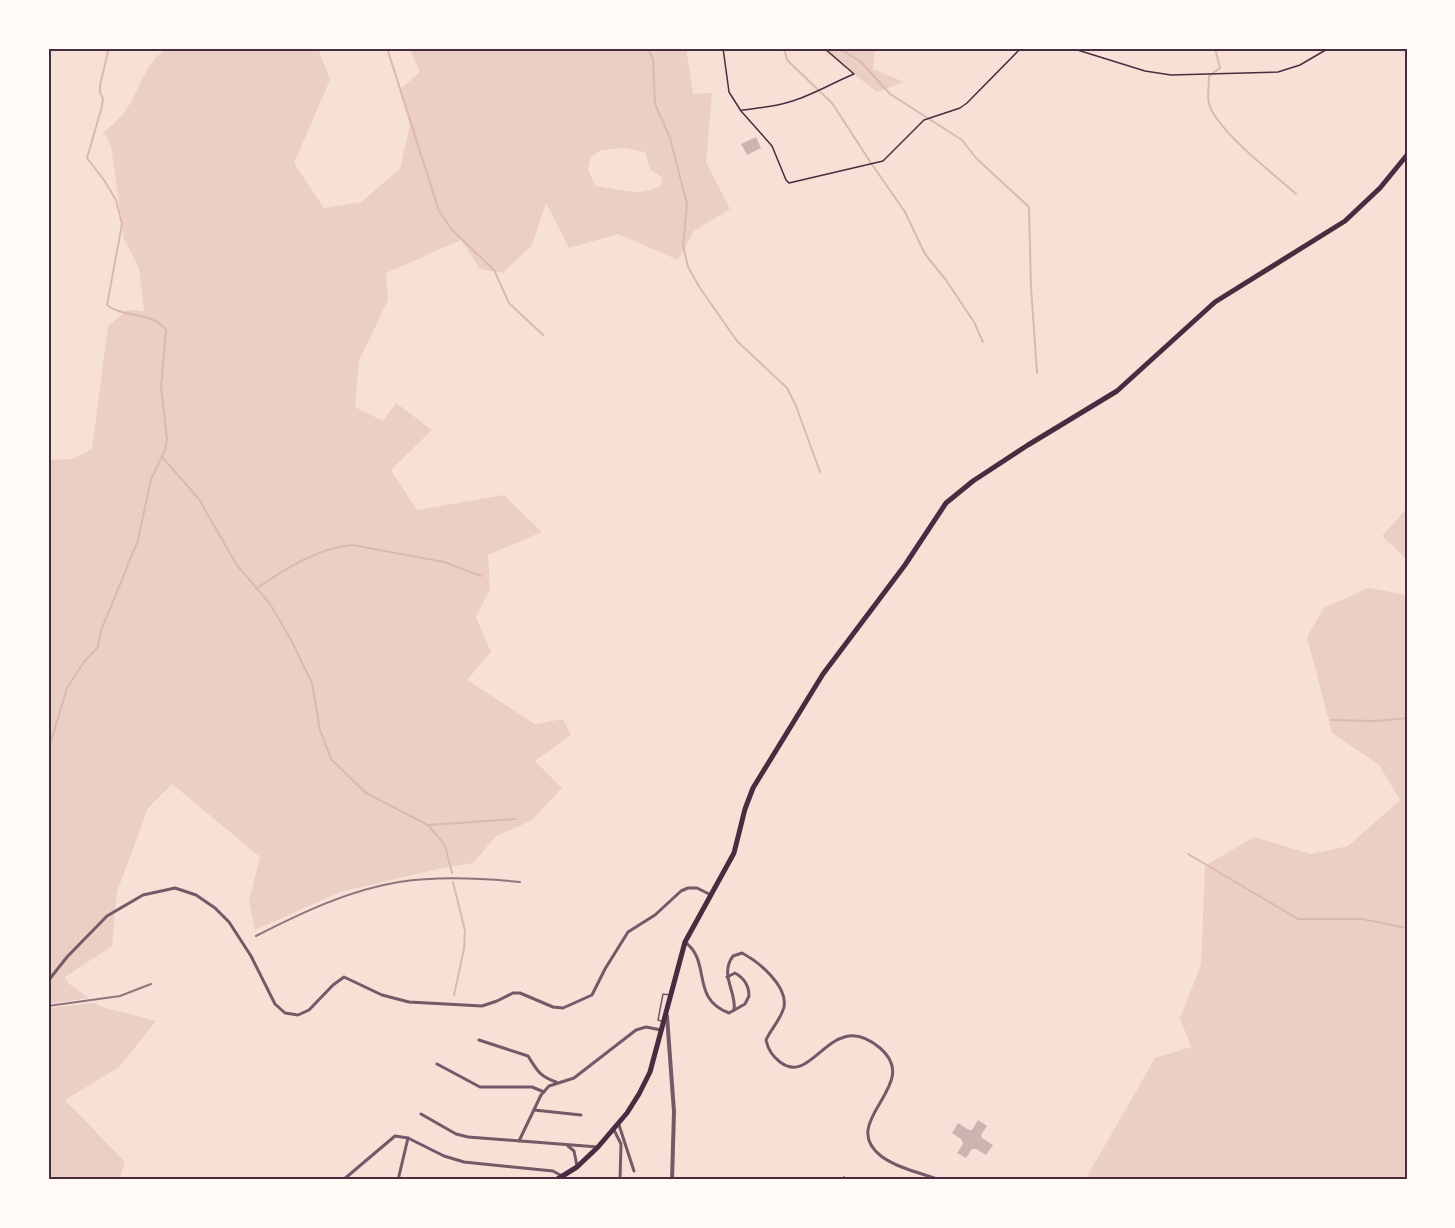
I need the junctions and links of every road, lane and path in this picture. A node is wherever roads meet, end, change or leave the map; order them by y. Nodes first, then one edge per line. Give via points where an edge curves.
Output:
1 (723, 48) edge
2 (824, 48) edge
3 (1021, 48) edge
4 (1071, 48) edge
5 (1329, 48) edge
6 (741, 111) junction
7 (1407, 155) edge
8 (711, 895) junction
9 (685, 942) junction
10 (728, 977) junction
11 (48, 981) edge
12 (671, 996) junction
13 (734, 1010) junction
14 (667, 1012) junction
15 (664, 1022) junction
16 (662, 1030) junction
17 (479, 1040) dead end
18 (437, 1064) dead end
19 (556, 1082) junction
20 (544, 1092) junction
21 (534, 1110) junction
22 (421, 1114) dead end
23 (582, 1116) dead end
24 (618, 1123) junction
25 (613, 1129) junction
26 (408, 1138) junction
27 (519, 1141) junction
28 (567, 1144) junction
29 (598, 1147) junction
30 (577, 1167) junction
31 (634, 1171) dead end
32 (562, 1176) junction
33 (343, 1180) edge
34 (398, 1180) edge
35 (556, 1180) edge
36 (620, 1180) edge
37 (672, 1180) edge
38 (940, 1180) edge

1 - 6 path via 729,92
2 - 6 path via 854,74 787,103
3 - 6 path via 967,103 924,120 883,161 860,168 789,183 772,146
4 - 5 path via 1171,75 1278,72 1294,68
7 - 8 main road via 1345,221 1215,302 1117,391 973,481 946,504 905,566 827,667 765,766 745,809 734,853
8 - 9 main road
8 - 11 street via 688,888 628,932 596,990 563,1008 520,993 482,1006 402,1000 345,977 309,1010 298,1015 285,1013 275,1004 229,922 196,895 175,888 142,896 107,916
9 - 12 main road
9 - 13 street via 698,961 712,1004 729,1012
10 - 13 street
10 - 13 street via 735,973 742,977 749,990 745,1004
10 - 38 street via 732,956 742,953 778,984 784,994 784,1009 765,1040 774,1058 790,1068 810,1061 844,1035 863,1037 882,1049 894,1068 893,1079 870,1121 869,1141 888,1161
12 - 14 main road
12 - 15 lane via 663,994 658,1020
14 - 15 main road
14 - 37 street via 674,1112
15 - 16 main road
16 - 19 street via 636,1030 574,1078
16 - 24 main road via 650,1071
17 - 19 street via 528,1056 534,1068
18 - 20 street via 480,1087 532,1087
19 - 20 street
20 - 21 street
21 - 23 street
21 - 27 street
22 - 27 street via 456,1134
24 - 25 main road
24 - 31 street
25 - 29 main road
25 - 36 street via 621,1144
26 - 32 street via 464,1162 553,1171
26 - 33 street via 395,1136
26 - 34 street
27 - 28 street
28 - 29 street
28 - 30 street via 574,1151
29 - 30 main road
30 - 32 main road
32 - 35 main road

